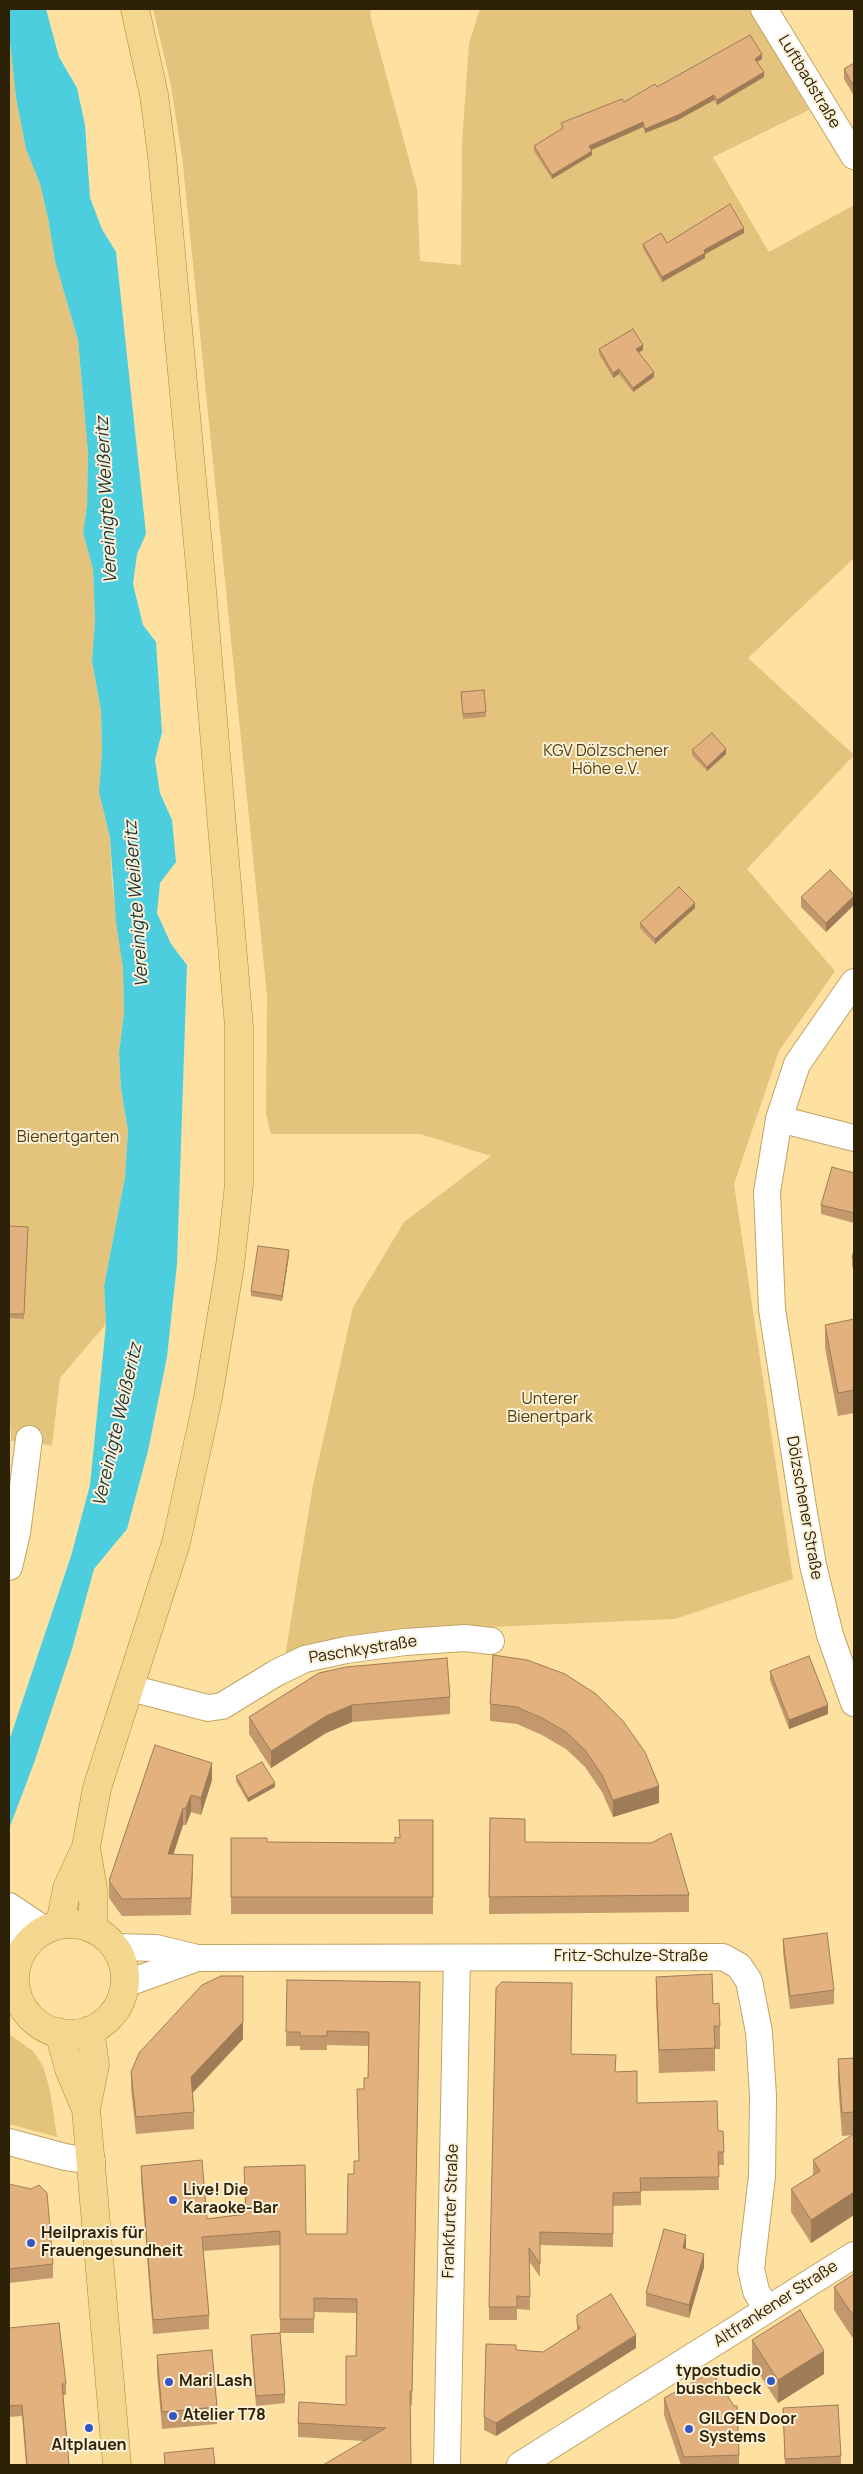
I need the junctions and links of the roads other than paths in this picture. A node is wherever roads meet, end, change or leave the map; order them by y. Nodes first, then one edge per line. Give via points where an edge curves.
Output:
1 (135, 9) edge
2 (764, 9) edge
3 (854, 156) edge
4 (854, 982) edge
5 (778, 1119) junction
6 (854, 1138) edge
7 (29, 1439) dead end
8 (13, 1533) edge
9 (9, 1567) edge
10 (842, 1638) edge
11 (491, 1641) dead end
12 (130, 1688) junction
13 (854, 1703) edge
14 (86, 1847) junction
15 (52, 1927) junction
16 (14, 1928) edge
17 (94, 1928) junction
18 (116, 1947) junction
19 (197, 1958) junction
20 (457, 1958) junction
21 (125, 1984) junction
22 (90, 2030) junction
23 (59, 2032) junction
24 (86, 2109) junction
25 (9, 2142) edge
26 (92, 2161) junction
27 (854, 2255) edge
28 (767, 2310) junction
29 (116, 2465) edge
30 (447, 2465) edge
31 (520, 2465) edge

1 - 12 main road via 154,95 169,219 239,1026 240,1092 236,1226 208,1398 176,1543
2 - 3 street, Luftbadstraße
4 - 5 street, Dölzschener Straße via 797,1064
5 - 6 street
5 - 10 street, Dölzschener Straße via 767,1192 772,1309 811,1555
7 - 8 street
8 - 9 street
10 - 13 street, Dölzschener Straße
11 - 12 street, Paschkystraße via 465,1638 405,1642 305,1659 222,1706 208,1708
12 - 14 main road via 97,1788
14 - 15 main road
14 - 17 main road via 94,1889
15 - 16 main road via 32,1940
15 - 17 main road via 76,1924
16 - 23 main road via 19,1998 27,2014 41,2025
17 - 18 main road
18 - 19 street, Fritz-Schulze-Straße via 156,1948
18 - 21 main road via 124,1966
19 - 20 street, Fritz-Schulze-Straße
19 - 21 street, Fritz-Schulze-Straße
20 - 28 street, Fritz-Schulze-Straße via 723,1957 739,1966 749,1981 759,2032 764,2096 762,2176 751,2269 756,2291
20 - 30 street, Frankfurter Straße
21 - 22 main road via 119,2004 107,2020
22 - 23 main road
22 - 24 main road via 94,2065
23 - 24 main road via 69,2069
24 - 26 main road
25 - 26 street
26 - 29 main road
27 - 28 street, Altfrankener Straße
28 - 31 street, Altfrankener Straße

